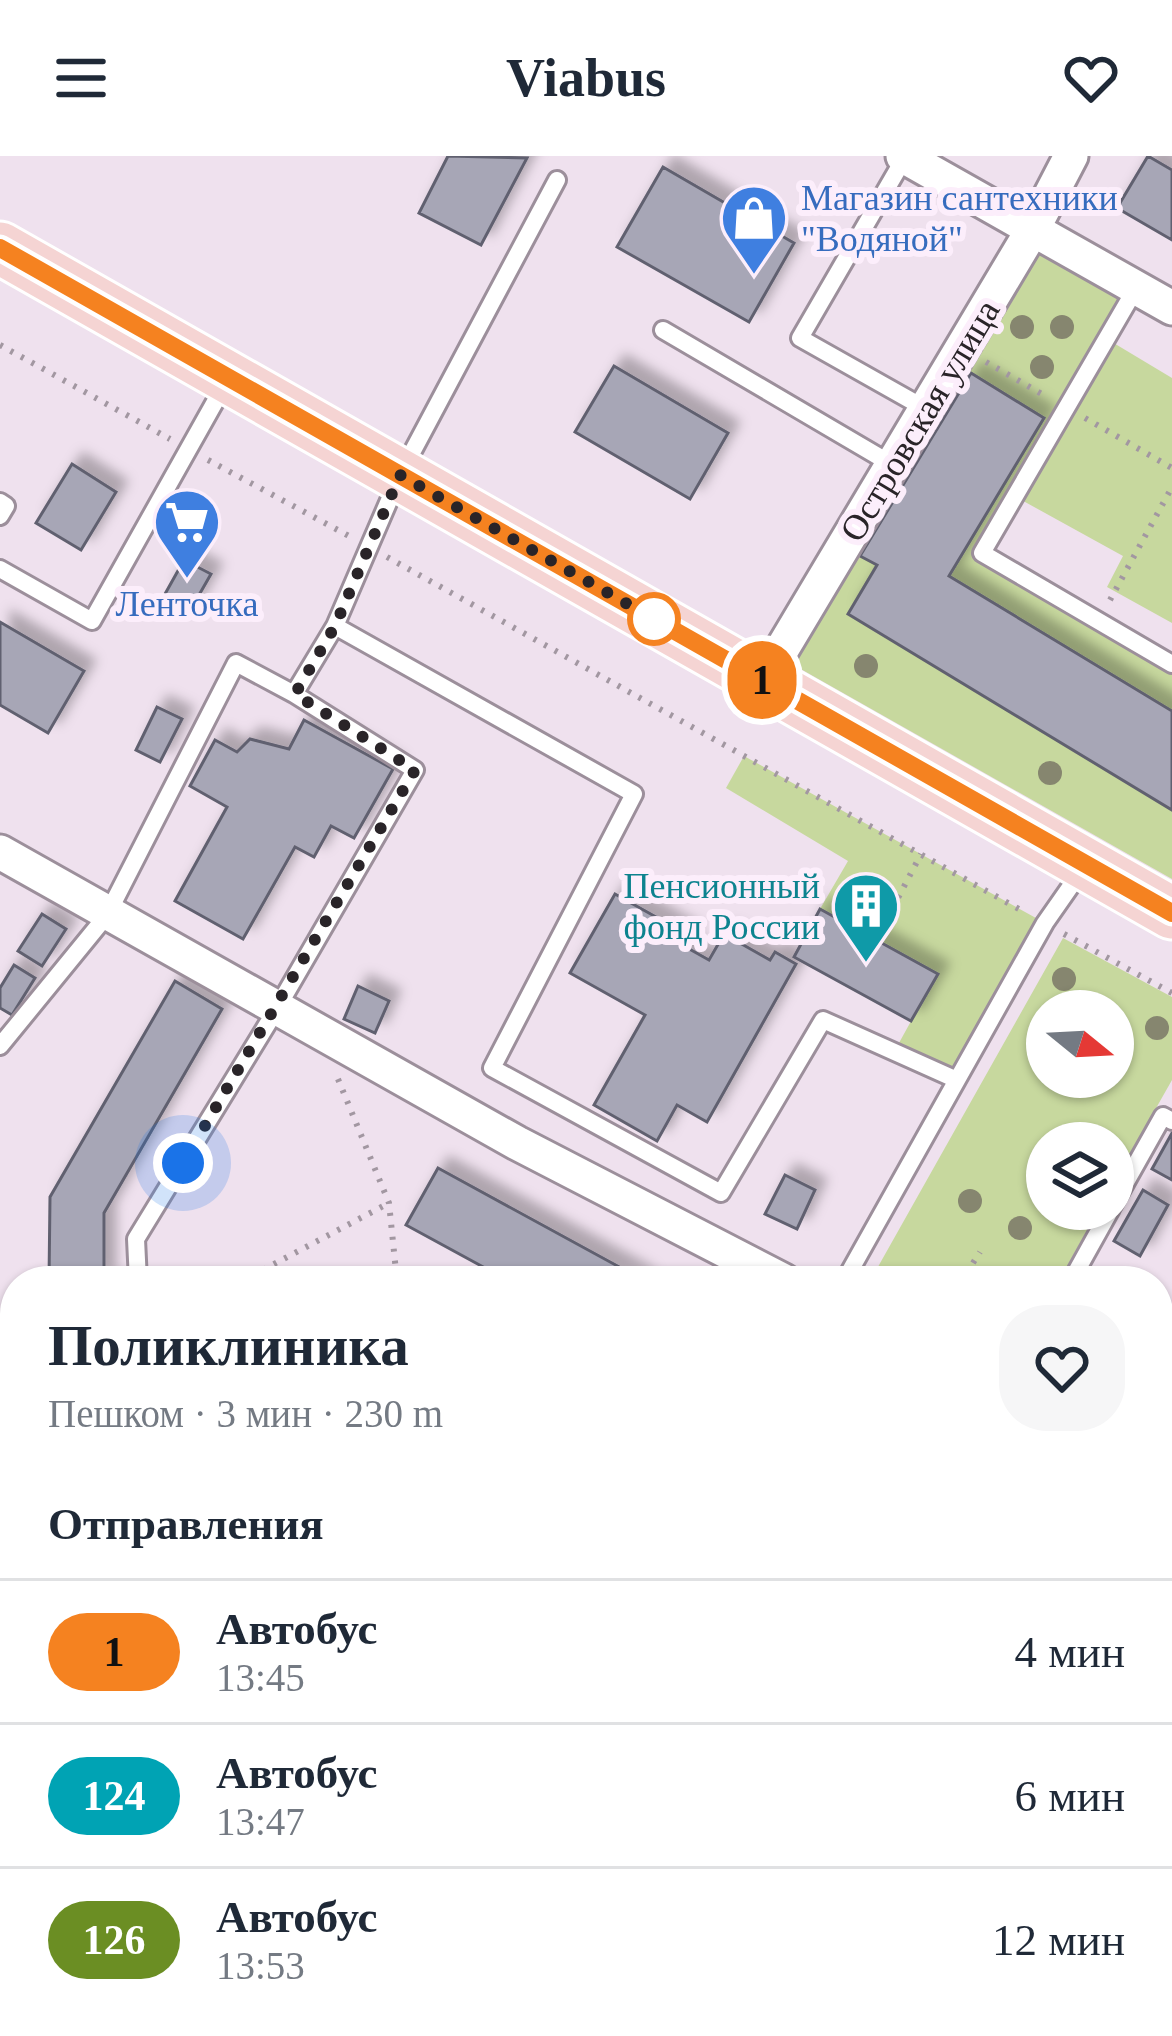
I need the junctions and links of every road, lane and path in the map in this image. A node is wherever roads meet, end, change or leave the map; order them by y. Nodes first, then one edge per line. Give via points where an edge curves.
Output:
1 (1071, 156) edge
2 (904, 157) edge
3 (557, 180) dead end
4 (1033, 229) junction
5 (0, 248) edge
6 (1136, 288) junction
7 (1172, 308) edge
8 (663, 330) dead end
9 (0, 345) edge
10 (971, 354) dead end
11 (229, 378) junction
12 (1066, 408) junction
13 (926, 409) junction
14 (188, 449) junction
15 (893, 465) junction
16 (1172, 468) edge
17 (400, 475) junction
18 (1172, 488) edge
19 (0, 502) edge
20 (0, 515) edge
21 (369, 547) junction
22 (0, 569) edge
23 (1098, 621) junction
24 (335, 626) junction
25 (1172, 664) edge
26 (763, 681) junction
27 (295, 694) junction
28 (0, 851) edge
29 (921, 854) junction
30 (1086, 864) junction
31 (1172, 913) edge
32 (107, 915) junction
33 (1045, 923) junction
34 (875, 940) dead end
35 (1129, 969) junction
36 (1126, 983) dead end
37 (1172, 993) edge
38 (276, 1010) junction
39 (319, 1033) junction
40 (0, 1046) edge
41 (957, 1080) junction
42 (1172, 1121) edge
43 (1134, 1167) edge
44 (389, 1203) junction
45 (1099, 1230) edge
46 (980, 1252) dead end
47 (973, 1263) dead end
48 (137, 1266) edge
49 (270, 1266) edge
50 (395, 1266) edge
51 (755, 1266) edge
52 (853, 1266) edge
53 (1079, 1266) edge

1 - 4 street, Островская улица
2 - 4 street
2 - 13 lane via 800,338
3 - 17 lane
4 - 6 street
4 - 13 street, Островская улица
5 - 11 main road
6 - 7 street
6 - 12 lane
8 - 15 lane
9 - 14 path
10 - 12 path
11 - 14 lane
11 - 17 main road
12 - 16 path
12 - 23 lane via 982,553
13 - 15 street, Островская улица
14 - 21 path
14 - 22 lane via 92,621
15 - 26 street, Островская улица
17 - 21 lane
17 - 26 main road
18 - 23 path
19 - 20 lane
21 - 24 lane
21 - 29 path
23 - 25 lane
24 - 27 lane
24 - 41 lane via 634,794 492,1068 721,1193 823,1020
26 - 30 main road
27 - 32 lane via 236,663
27 - 38 lane via 415,770
28 - 32 street
29 - 33 path
29 - 34 path
30 - 31 main road
30 - 33 lane
32 - 38 street
32 - 40 lane
33 - 35 path
33 - 41 lane
35 - 36 path
35 - 37 path
38 - 39 street
38 - 48 lane via 136,1239
39 - 44 path
39 - 51 street
41 - 52 lane
42 - 43 lane via 1162,1116
44 - 49 path
44 - 50 path
45 - 53 lane
46 - 47 path

